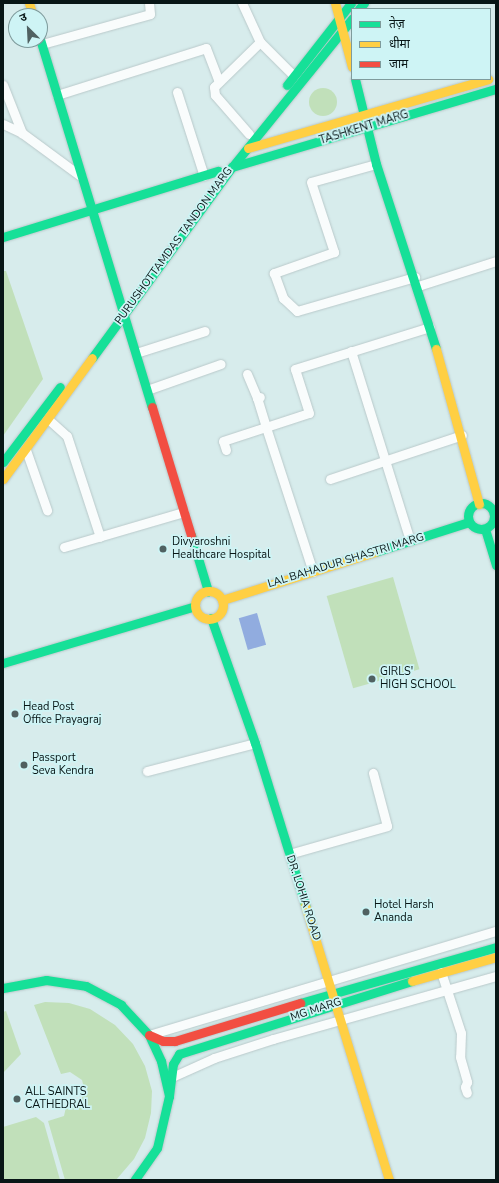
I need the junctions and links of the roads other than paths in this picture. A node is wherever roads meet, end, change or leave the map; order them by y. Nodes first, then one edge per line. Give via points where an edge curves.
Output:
1 (149, 3) edge
2 (242, 3) edge
3 (335, 3) edge
4 (351, 3) edge
5 (340, 19) junction
6 (351, 20) edge
7 (343, 31) junction
8 (48, 39) edge
9 (260, 42) junction
10 (43, 48) edge
11 (351, 63) edge
12 (294, 76) junction
13 (355, 80) edge
14 (486, 80) edge
15 (219, 82) junction
16 (3, 85) edge
17 (496, 89) edge
18 (177, 92) dead end
19 (57, 95) junction
20 (364, 115) junction
21 (3, 124) edge
22 (366, 127) junction
23 (22, 133) junction
24 (249, 134) junction
25 (248, 148) junction
26 (376, 164) junction
27 (232, 167) junction
28 (218, 172) junction
29 (204, 176) junction
30 (82, 177) junction
31 (93, 211) junction
32 (3, 237) edge
33 (496, 261) edge
34 (416, 277) junction
35 (418, 286) junction
36 (122, 306) junction
37 (124, 315) junction
38 (430, 327) junction
39 (206, 331) dead end
40 (351, 351) junction
41 (136, 353) junction
42 (221, 364) dead end
43 (247, 374) dead end
44 (148, 390) junction
45 (48, 419) junction
46 (266, 427) junction
47 (462, 435) junction
48 (26, 450) junction
49 (226, 450) dead end
50 (385, 461) junction
51 (3, 462) edge
52 (3, 479) edge
53 (330, 479) dead end
54 (479, 504) junction
55 (47, 510) dead end
56 (495, 511) edge
57 (184, 512) junction
58 (469, 522) junction
59 (485, 529) junction
60 (100, 537) junction
61 (410, 541) junction
62 (64, 547) dead end
63 (496, 565) edge
64 (313, 572) junction
65 (208, 591) junction
66 (222, 600) junction
67 (195, 606) junction
68 (211, 618) junction
69 (3, 663) edge
70 (255, 743) junction
71 (147, 771) dead end
72 (373, 773) dead end
73 (289, 854) junction
74 (496, 930) edge
75 (496, 947) edge
76 (496, 957) edge
77 (441, 972) junction
78 (496, 976) edge
79 (3, 977) edge
80 (329, 980) junction
81 (5, 988) edge
82 (448, 990) junction
83 (333, 993) junction
84 (336, 1003) junction
85 (341, 1020) junction
86 (148, 1035) junction
87 (172, 1077) junction
88 (466, 1093) dead end
89 (169, 1096) junction
90 (135, 1180) edge
91 (389, 1180) edge

1 - 8 street via 150,14
2 - 9 street
3 - 5 street
4 - 5 street
5 - 7 street
5 - 12 street
6 - 7 street, PURUSHOTTAMDAS TANDON MARG
7 - 11 street
7 - 25 street, PURUSHOTTAMDAS TANDON MARG
9 - 12 street
9 - 15 street
10 - 19 street
12 - 24 street
13 - 20 street
14 - 20 street, TASHKENT MARG
15 - 19 street via 206,48
15 - 24 street via 214,87 215,95
16 - 23 street
17 - 22 street, TASHKENT MARG
18 - 29 street
19 - 30 street
20 - 22 street
20 - 25 street, TASHKENT MARG
21 - 23 street
22 - 26 street
22 - 27 street, TASHKENT MARG
23 - 30 street
24 - 28 street
25 - 27 street, PURUSHOTTAMDAS TANDON MARG
26 - 34 street
26 - 34 street via 311,182 334,252 274,273 282,298 297,312
27 - 37 street, PURUSHOTTAMDAS TANDON MARG
28 - 29 street
28 - 36 street
29 - 31 street
30 - 31 street
31 - 32 street
31 - 36 street
33 - 35 street
34 - 35 street
35 - 38 street
36 - 37 street
36 - 51 street
37 - 41 street
37 - 45 street, PURUSHOTTAMDAS TANDON MARG
38 - 40 street
38 - 47 street
39 - 41 street
40 - 46 street via 295,370 310,413
40 - 50 street
41 - 44 street
42 - 44 street
43 - 46 street via 258,398
44 - 57 street
45 - 48 street, PURUSHOTTAMDAS TANDON MARG
45 - 60 street via 67,436
46 - 49 street via 223,441
46 - 64 street
47 - 50 street
47 - 54 street
48 - 52 street, PURUSHOTTAMDAS TANDON MARG
48 - 55 street
50 - 53 street
50 - 61 street
54 - 56 street via 487,505
54 - 58 street via 469,513
56 - 59 street via 492,524
57 - 60 street
57 - 65 street
58 - 59 street via 478,529
58 - 61 street, LAL BAHADUR SHASTRI MARG
59 - 63 street
60 - 62 street
61 - 64 street, LAL BAHADUR SHASTRI MARG
64 - 66 street, LAL BAHADUR SHASTRI MARG
65 - 66 street via 216,593
65 - 67 street via 197,597
66 - 68 street via 222,610
67 - 68 street via 202,617
67 - 69 street
68 - 70 street, DR. LOHIA ROAD
70 - 71 street
70 - 73 street, DR. LOHIA ROAD
72 - 73 street via 387,826
73 - 80 street, DR. LOHIA ROAD
74 - 80 street
75 - 83 street, MG MARG
76 - 77 street, MG MARG
77 - 82 street
77 - 84 street, MG MARG
78 - 82 street
79 - 81 street
80 - 83 street, DR. LOHIA ROAD
80 - 86 street
81 - 86 street via 46,980 86,986 121,1005
82 - 85 street
82 - 88 street via 461,1033 460,1057 468,1082 465,1087
83 - 84 street, DR. LOHIA ROAD
83 - 86 street, MG MARG via 175,1041 163,1041
84 - 85 street, DR. LOHIA ROAD
84 - 87 street, MG MARG via 179,1054 173,1064
85 - 87 street via 234,1051
85 - 91 street, DR. LOHIA ROAD
86 - 89 street via 161,1061
87 - 89 street, MG MARG
89 - 90 street, MG MARG via 163,1130 156,1148

